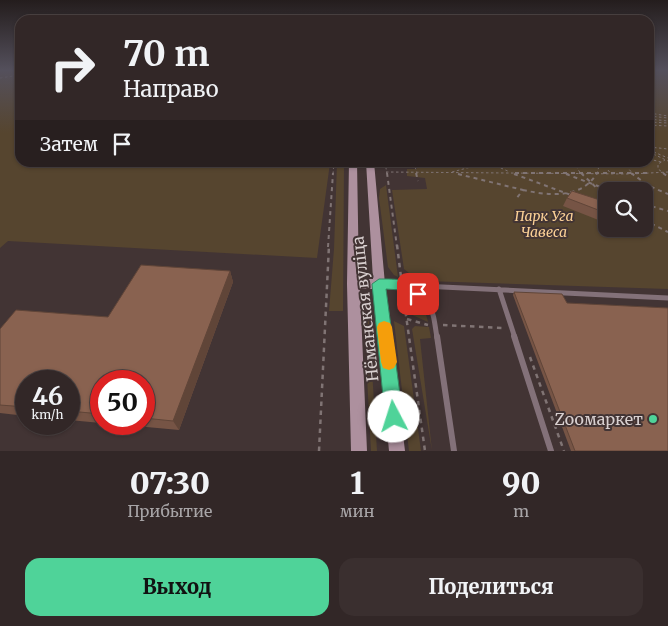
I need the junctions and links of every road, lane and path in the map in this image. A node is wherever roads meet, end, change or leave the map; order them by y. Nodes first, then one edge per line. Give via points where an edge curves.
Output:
1 (654, 118) edge
2 (654, 118) edge
3 (668, 120) edge
4 (654, 124) edge
5 (668, 148) edge
6 (654, 149) edge
7 (654, 153) edge
8 (654, 153) edge
9 (654, 160) edge
10 (665, 160) junction
11 (668, 160) edge
12 (661, 162) junction
13 (334, 167) edge
14 (353, 167) edge
15 (370, 167) edge
16 (386, 167) edge
17 (415, 167) edge
18 (472, 167) edge
19 (498, 167) edge
20 (576, 167) edge
21 (599, 167) edge
22 (605, 167) edge
23 (626, 167) edge
24 (386, 172) junction
25 (661, 172) junction
26 (668, 172) edge
27 (416, 173) junction
28 (448, 173) junction
29 (453, 173) junction
30 (513, 173) junction
31 (564, 174) junction
32 (581, 174) junction
33 (597, 174) junction
34 (611, 174) junction
35 (631, 174) junction
36 (668, 177) edge
37 (418, 181) dead end
38 (590, 183) junction
39 (598, 186) edge
40 (523, 190) junction
41 (598, 190) edge
42 (567, 193) junction
43 (668, 194) edge
44 (578, 198) edge
45 (516, 199) dead end
46 (653, 207) edge
47 (668, 211) edge
48 (644, 221) edge
49 (353, 284) junction
50 (379, 284) junction
51 (403, 285) junction
52 (500, 289) junction
53 (668, 298) edge
54 (407, 319) junction
55 (435, 325) junction
56 (513, 329) junction
57 (530, 355) dead end
58 (319, 451) edge
59 (359, 451) edge
60 (397, 451) edge
61 (425, 451) edge
62 (454, 451) edge
63 (552, 451) edge
64 (564, 451) edge

1 - 3 path
2 - 3 path
3 - 4 path
5 - 6 path
7 - 10 path
8 - 11 path
9 - 12 path
10 - 11 path
10 - 12 path
12 - 25 path via 658,164
13 - 58 path
14 - 49 main road, Нёманская вуліца
15 - 50 main road, Нёманская вуліца
16 - 24 path
17 - 27 path
18 - 28 path
19 - 30 path
20 - 32 path
21 - 33 path
22 - 34 path
23 - 35 path
24 - 27 path
24 - 51 path
25 - 26 path
25 - 35 path
25 - 36 path
27 - 28 path
27 - 37 path
28 - 29 path
29 - 30 path
29 - 40 path
30 - 31 path
30 - 42 path
31 - 32 path
31 - 38 path
32 - 33 path
32 - 38 path
33 - 34 path
33 - 38 path
34 - 35 path
35 - 43 path
38 - 39 path
38 - 41 path
38 - 42 path
40 - 42 path via 542,194
40 - 45 path
42 - 44 path
46 - 47 path
48 - 48 path via 668,232
49 - 50 main road
49 - 59 main road, Нёманская вуліца
50 - 51 lane
50 - 60 main road, Нёманская вуліца
51 - 52 lane
51 - 54 path
51 - 55 lane via 434,308
52 - 53 lane
52 - 56 lane
54 - 55 path
54 - 61 path
55 - 56 path
55 - 62 lane
56 - 63 lane
57 - 64 path

